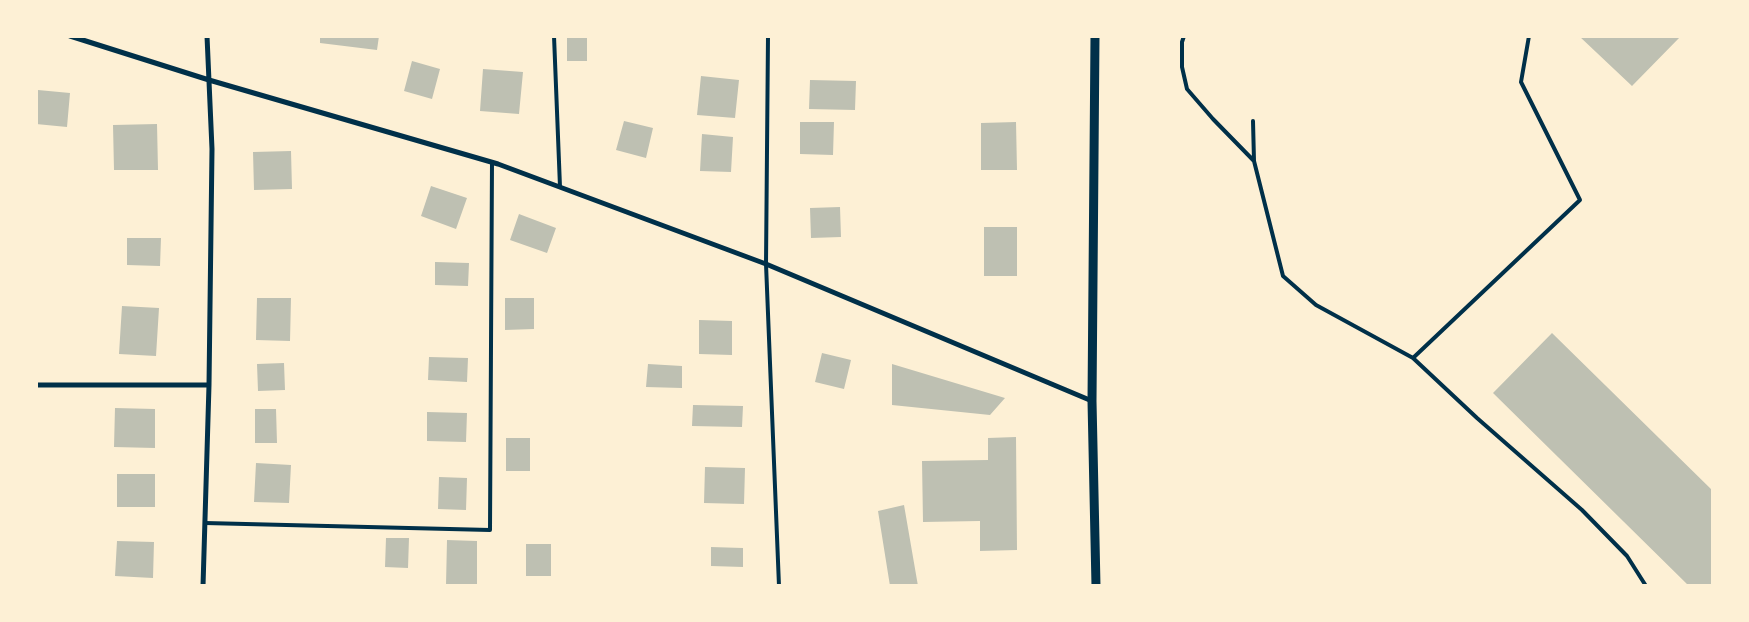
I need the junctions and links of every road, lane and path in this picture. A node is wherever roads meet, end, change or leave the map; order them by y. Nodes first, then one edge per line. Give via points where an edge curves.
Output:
1 (70, 36) edge
2 (207, 36) edge
3 (554, 36) edge
4 (768, 36) edge
5 (1095, 36) edge
6 (1184, 36) edge
7 (1529, 36) edge
8 (209, 80) junction
9 (1254, 120) dead end
10 (492, 162) junction
11 (1254, 162) junction
12 (560, 187) junction
13 (766, 264) junction
14 (1413, 358) junction
15 (36, 385) edge
16 (210, 386) junction
17 (1092, 401) junction
18 (205, 523) junction
19 (203, 586) edge
20 (778, 586) edge
21 (1096, 586) edge
22 (1646, 586) edge

1 - 8 street
2 - 8 street
3 - 12 lane
4 - 13 lane
5 - 17 street
6 - 11 lane via 1182,67 1187,89
7 - 14 lane via 1521,82 1580,200
8 - 10 street
8 - 16 street via 212,149
9 - 11 lane
10 - 12 street
10 - 18 lane via 490,530
11 - 14 lane via 1282,276 1316,304
12 - 13 street
13 - 17 street
13 - 20 lane
14 - 22 lane via 1582,510 1627,556
15 - 16 street
16 - 18 street
17 - 21 street
18 - 19 street

